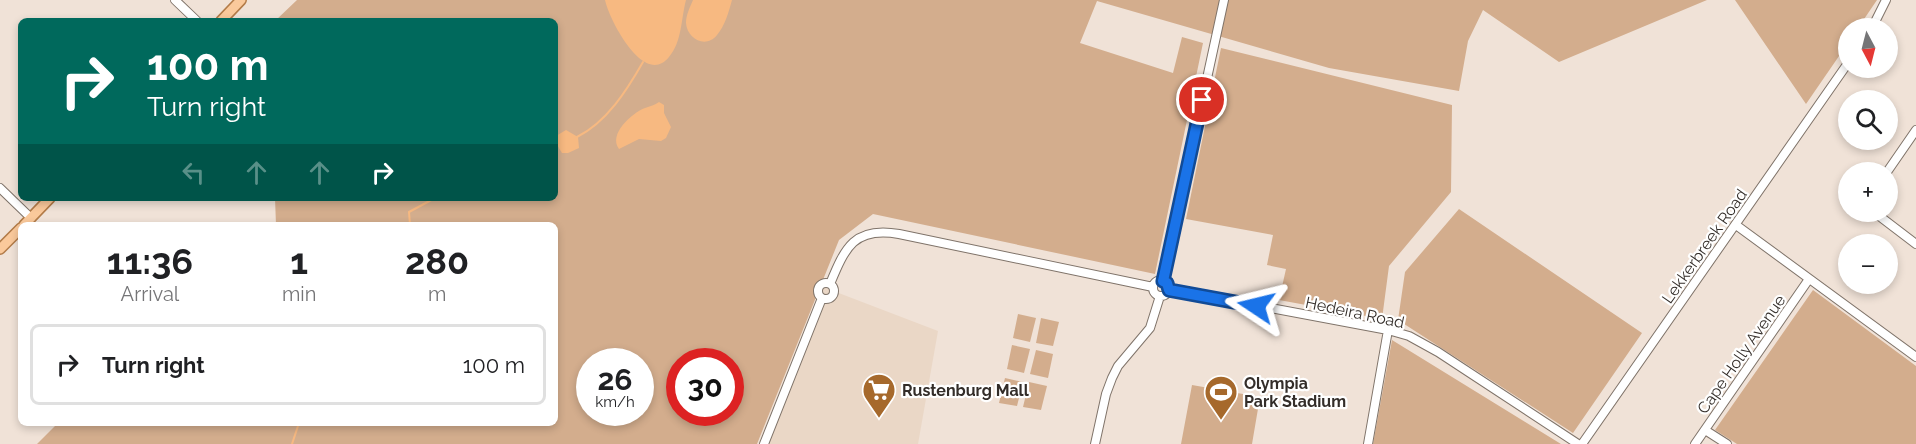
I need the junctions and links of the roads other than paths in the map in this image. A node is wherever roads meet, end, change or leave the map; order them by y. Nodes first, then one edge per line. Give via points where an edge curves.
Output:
1 (176, 0) edge
2 (241, 0) edge
3 (1224, 0) edge
4 (1886, 0) edge
5 (194, 18) edge
6 (224, 18) edge
7 (1877, 18) edge
8 (1838, 77) edge
9 (1916, 130) edge
10 (1894, 162) edge
11 (0, 188) edge
12 (47, 201) edge
13 (31, 218) junction
14 (26, 222) edge
15 (1887, 222) edge
16 (1736, 225) junction
17 (18, 230) edge
18 (1916, 244) edge
19 (0, 249) edge
20 (1809, 279) junction
21 (1163, 281) junction
22 (1153, 287) junction
23 (1169, 290) junction
24 (1160, 296) junction
25 (1388, 330) junction
26 (1916, 357) edge
27 (1705, 430) junction
28 (764, 444) edge
29 (1095, 444) edge
30 (1368, 444) edge
31 (1580, 444) edge
32 (1695, 444) edge
33 (1727, 444) edge

1 - 5 street
2 - 6 main road
3 - 21 street
4 - 7 street
8 - 16 street, Lekkerbreek Road
9 - 10 street
11 - 13 street
12 - 13 main road
13 - 14 main road
15 - 18 street
16 - 20 street
16 - 31 street, Lekkerbreek Road
17 - 19 main road
20 - 26 street
20 - 27 street, Cape Holly Avenue
21 - 22 street
21 - 23 street
22 - 24 street
22 - 28 street via 920,238 878,232 860,237 842,256 830,284 832,296 822,298
23 - 24 street
23 - 25 street, Hedeira Road
24 - 29 street via 1150,328 1112,378
25 - 30 street
25 - 31 street, Hedeira Road via 1430,347
27 - 32 street, Cape Holly Avenue
27 - 33 street

